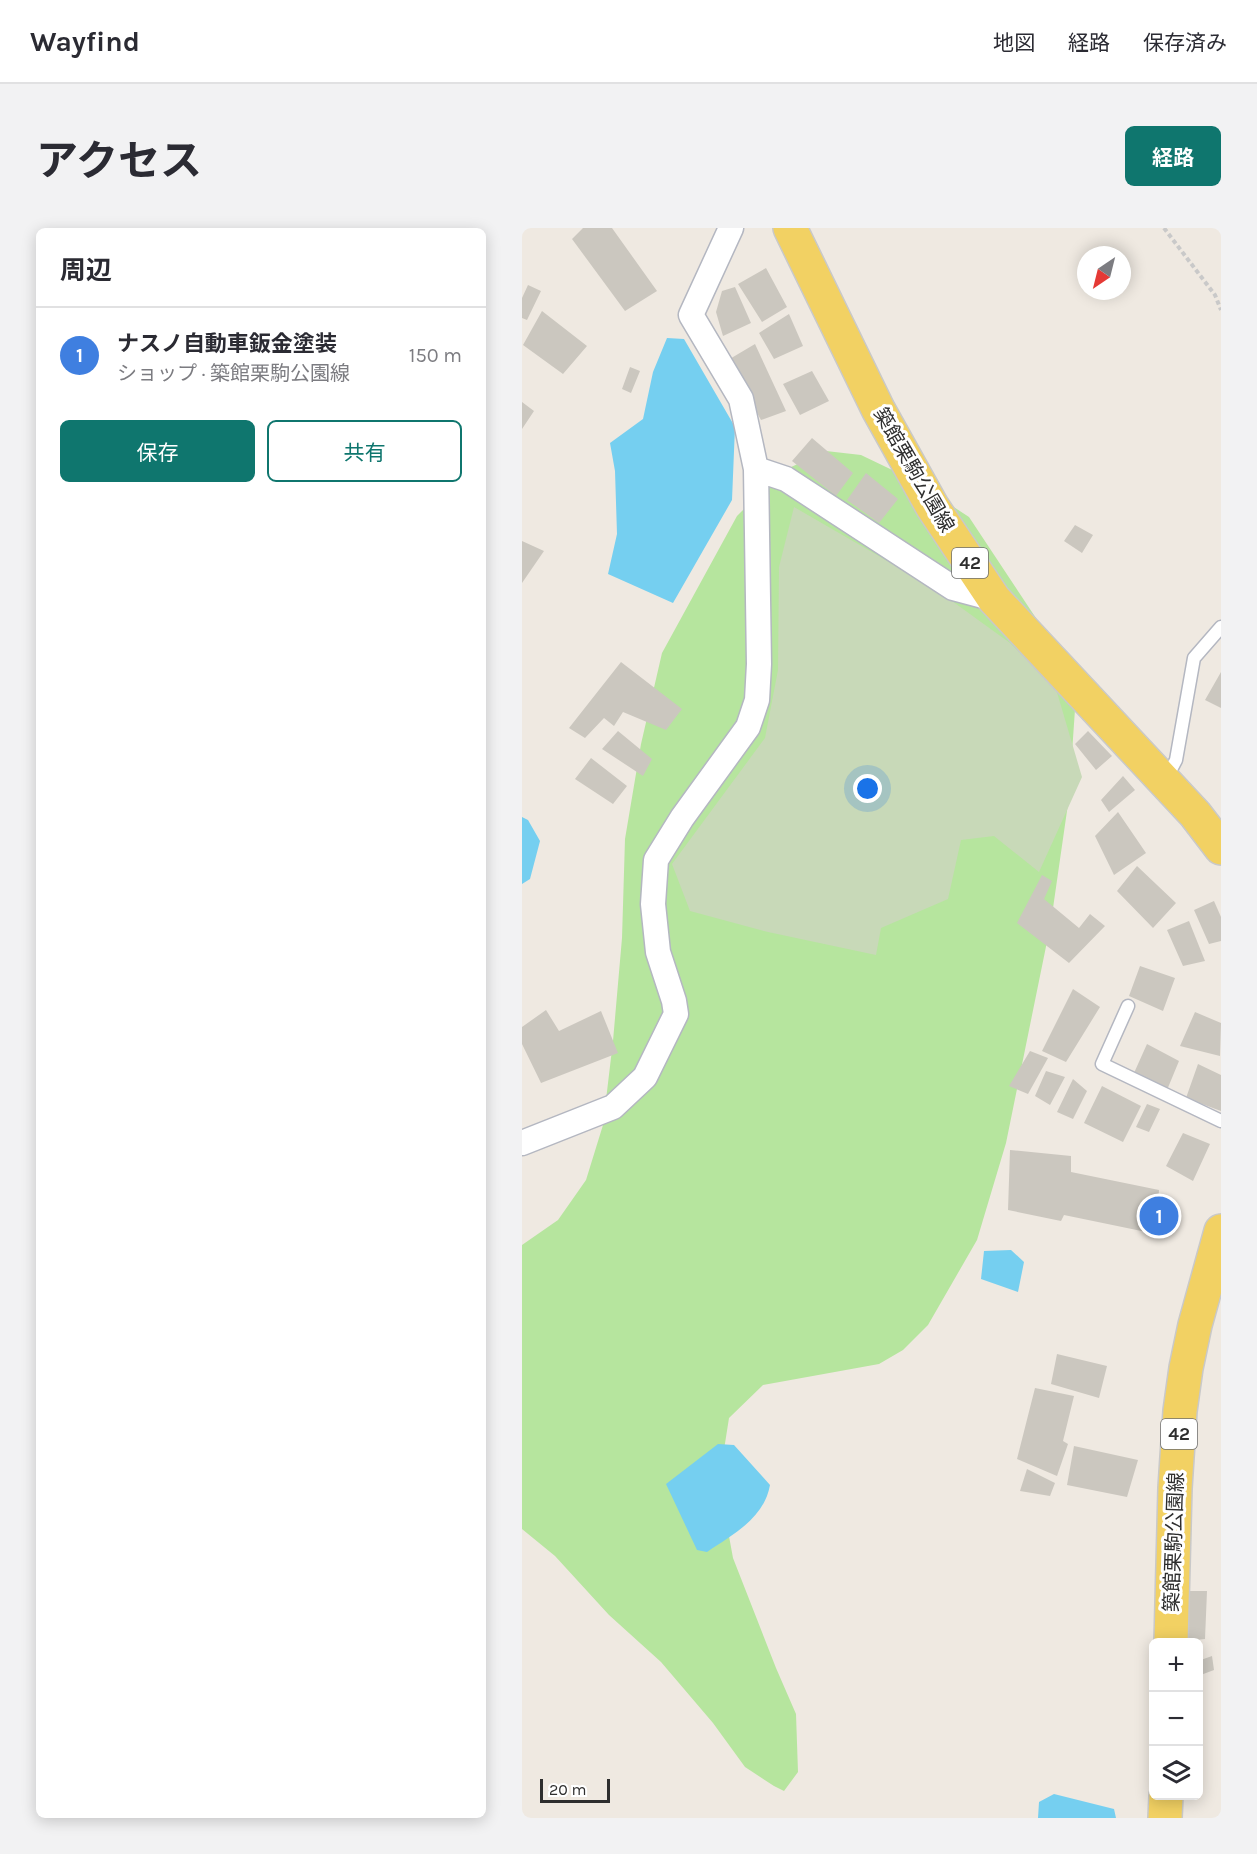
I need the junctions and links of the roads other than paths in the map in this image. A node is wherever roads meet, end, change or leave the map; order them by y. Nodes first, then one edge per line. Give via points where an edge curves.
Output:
1 (731, 228) edge
2 (790, 228) edge
3 (756, 469) junction
4 (994, 599) junction
5 (1221, 627) edge
6 (1165, 782) junction
7 (1221, 848) edge
8 (1128, 1006) dead end
9 (1221, 1121) edge
10 (522, 1143) edge
11 (1221, 1231) edge
12 (1171, 1638) edge
13 (1166, 1800) edge
14 (1165, 1818) edge

1 - 3 street via 691,315 741,399
2 - 4 main road, 築館栗駒公園線 / 42 via 878,409 932,506
3 - 4 street via 786,479 953,588
3 - 10 street via 757,700 748,727 656,860 652,904 658,952 676,1014 645,1077 613,1107
4 - 6 main road, 築館栗駒公園線 / 42
5 - 6 lane via 1194,658 1176,760
6 - 7 main road, 築館栗駒公園線 / 42
8 - 9 lane via 1102,1064
11 - 12 main road, 築館栗駒公園線 / 42 via 1195,1325 1180,1411
13 - 14 main road

